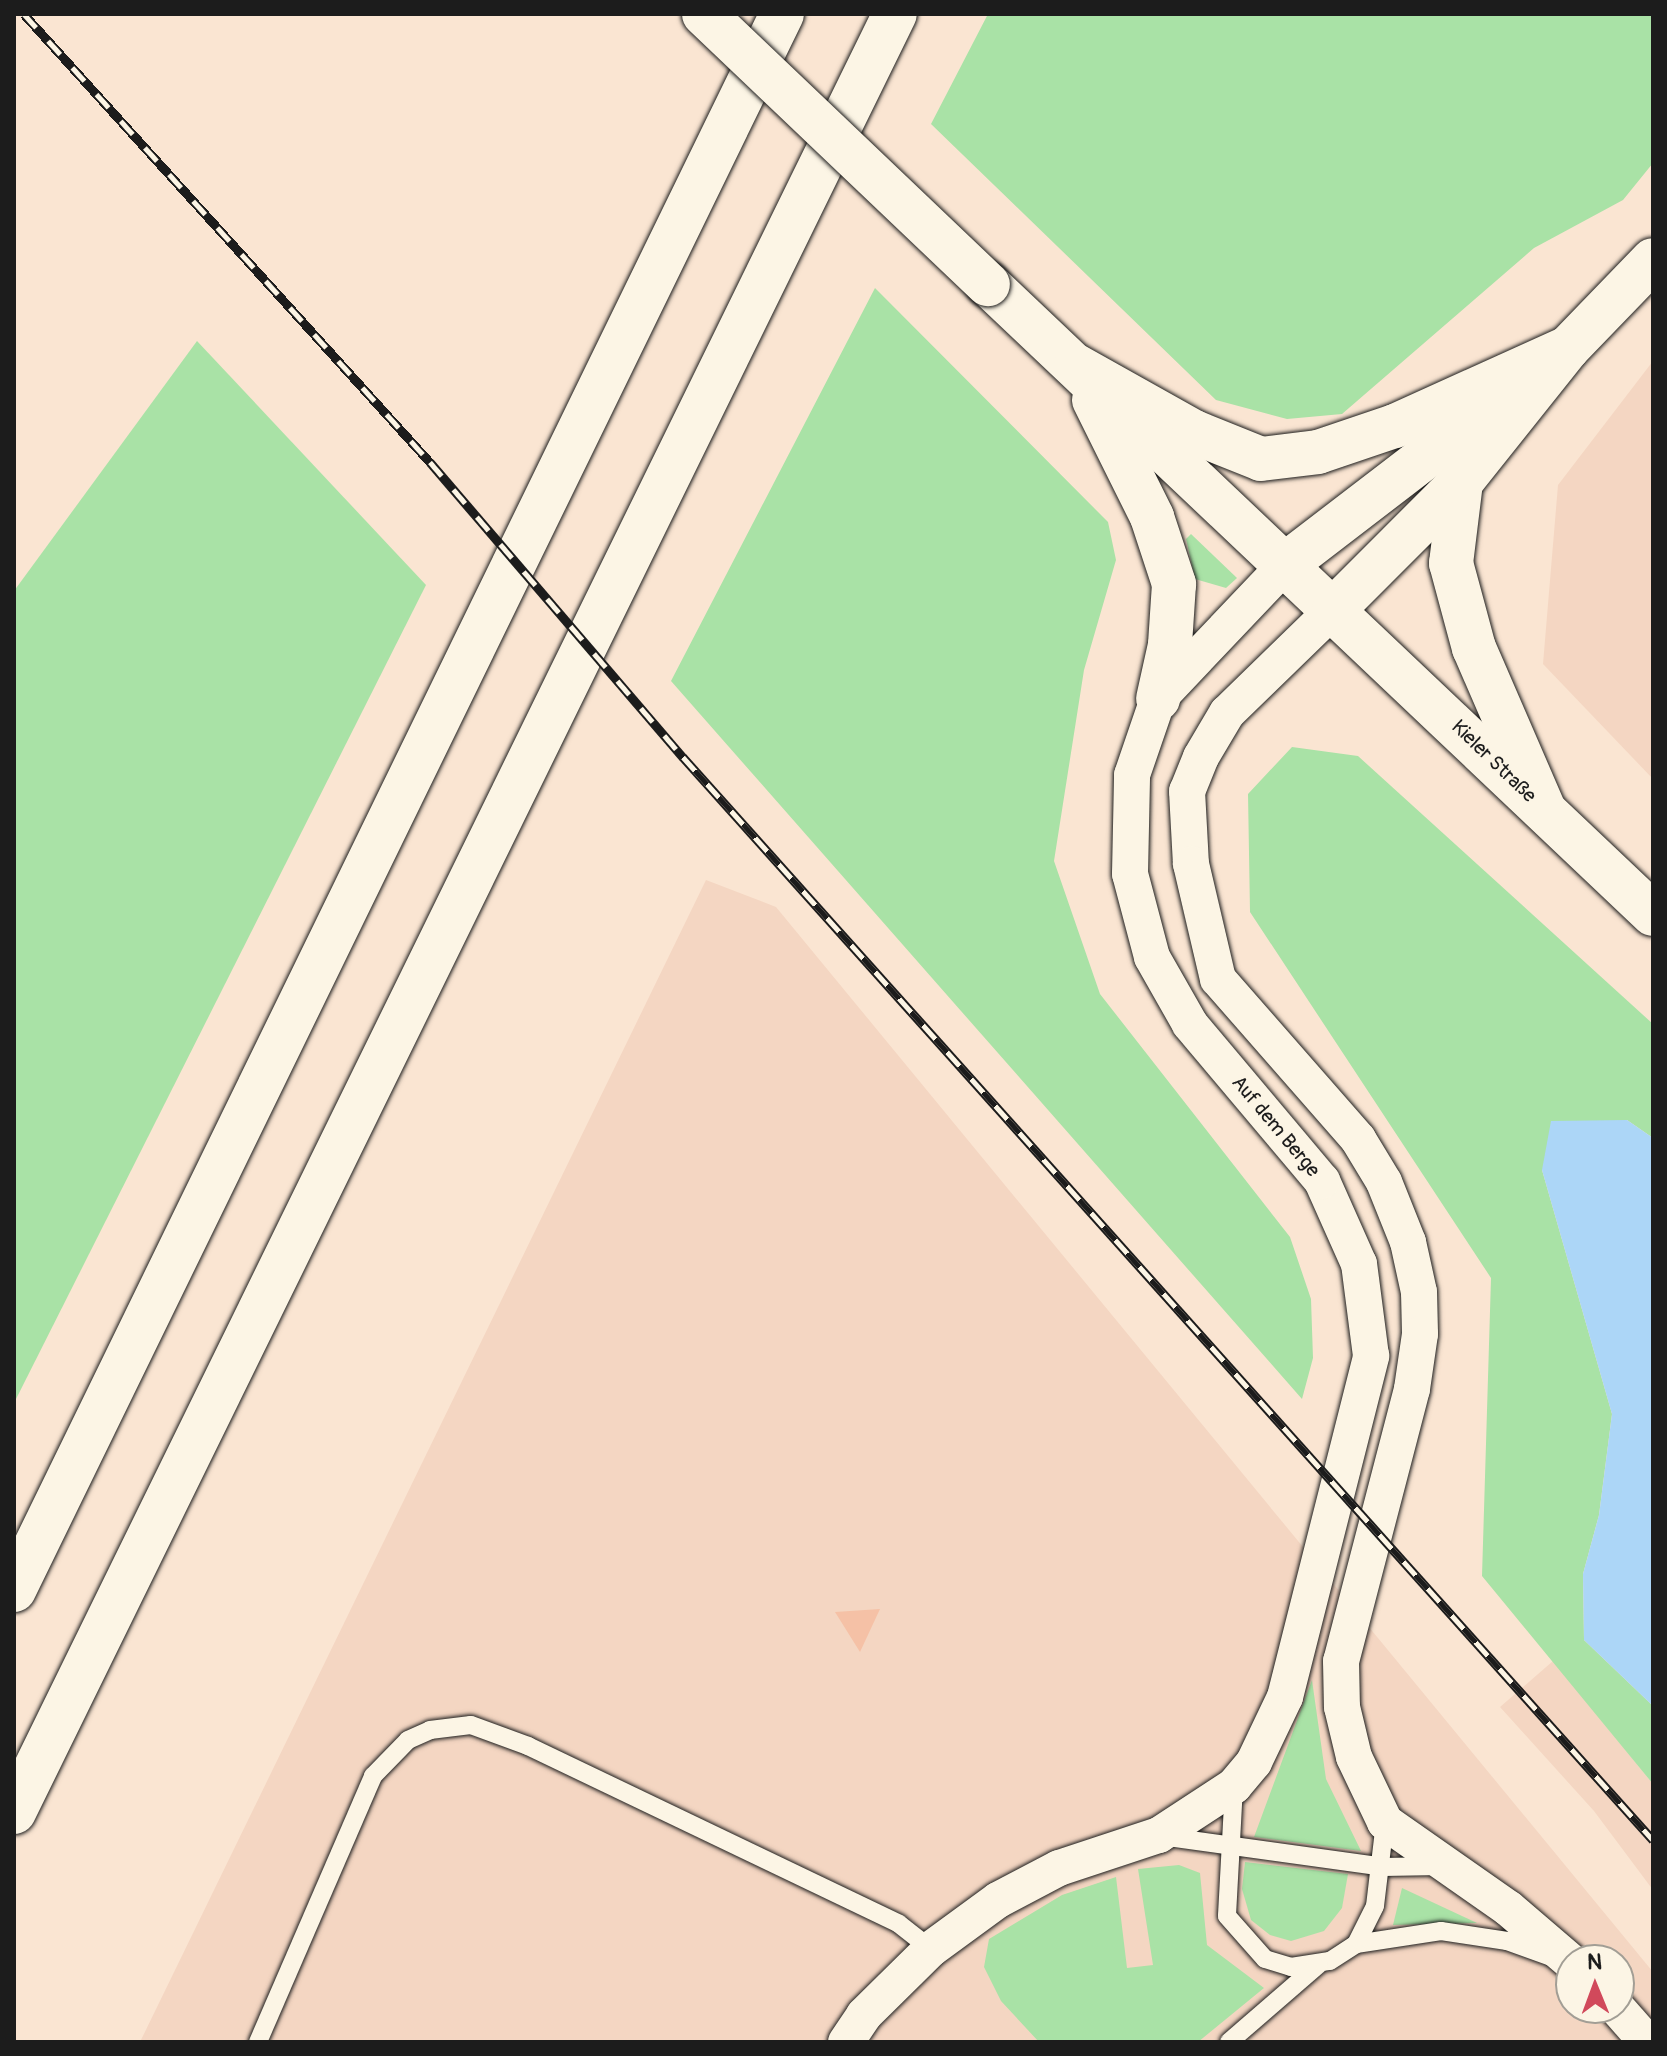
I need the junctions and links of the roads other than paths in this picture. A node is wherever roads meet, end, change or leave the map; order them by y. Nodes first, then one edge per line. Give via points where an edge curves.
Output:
1 (704, 14) edge
2 (782, 14) edge
3 (895, 14) edge
4 (1653, 260) edge
5 (1568, 348) junction
6 (1076, 366) junction
7 (1461, 482) junction
8 (1286, 564) junction
9 (1334, 609) junction
10 (1158, 699) junction
11 (1544, 810) junction
12 (1653, 914) edge
13 (14, 1590) edge
14 (1234, 1786) junction
15 (14, 1812) edge
16 (1385, 1822) junction
17 (1159, 1835) junction
18 (1227, 1849) junction
19 (1443, 1866) junction
20 (1383, 1867) junction
21 (1356, 1944) junction
22 (931, 1949) junction
23 (1555, 1949) edge
24 (1555, 1958) edge
25 (1318, 1965) junction
26 (1631, 2024) edge
27 (258, 2042) edge
28 (846, 2042) edge
29 (1229, 2042) edge
30 (1647, 2042) edge

1 - 6 main road, bridge
2 - 13 main road
3 - 15 main road
4 - 5 main road
5 - 6 main road via 1395,426 1318,452 1261,459 1194,432
5 - 7 main road
5 - 8 main road
6 - 8 main road, Kieler Straße
6 - 10 main road via 1152,517 1174,584 1170,645
7 - 9 main road
7 - 11 main road via 1451,563 1474,648
8 - 9 main road, Kieler Straße
8 - 10 street, Auf dem Berge
9 - 11 main road, Kieler Straße
9 - 16 street via 1227,713 1187,791 1191,864 1218,979 1358,1139 1384,1182 1408,1242 1419,1292 1420,1334 1412,1389 1341,1661 1342,1707 1354,1757
10 - 14 street, Auf dem Berge via 1131,789 1130,874 1152,957 1190,1024 1322,1181 1359,1264 1370,1341 1365,1391 1285,1697 1254,1762
11 - 12 main road, Kieler Straße
14 - 17 street
14 - 18 lane
16 - 19 street
16 - 20 lane
17 - 18 lane
17 - 22 street via 1059,1868 998,1900
18 - 20 lane
18 - 25 lane via 1227,1916 1234,1930 1265,1959 1291,1967
19 - 20 lane
19 - 23 street via 1508,1908
20 - 21 lane via 1375,1906
21 - 24 lane via 1441,1931 1507,1941
21 - 25 lane
22 - 27 lane via 899,1924 528,1746 471,1725 430,1730 408,1740 373,1776
22 - 28 street via 864,2015
25 - 29 lane
26 - 30 street

